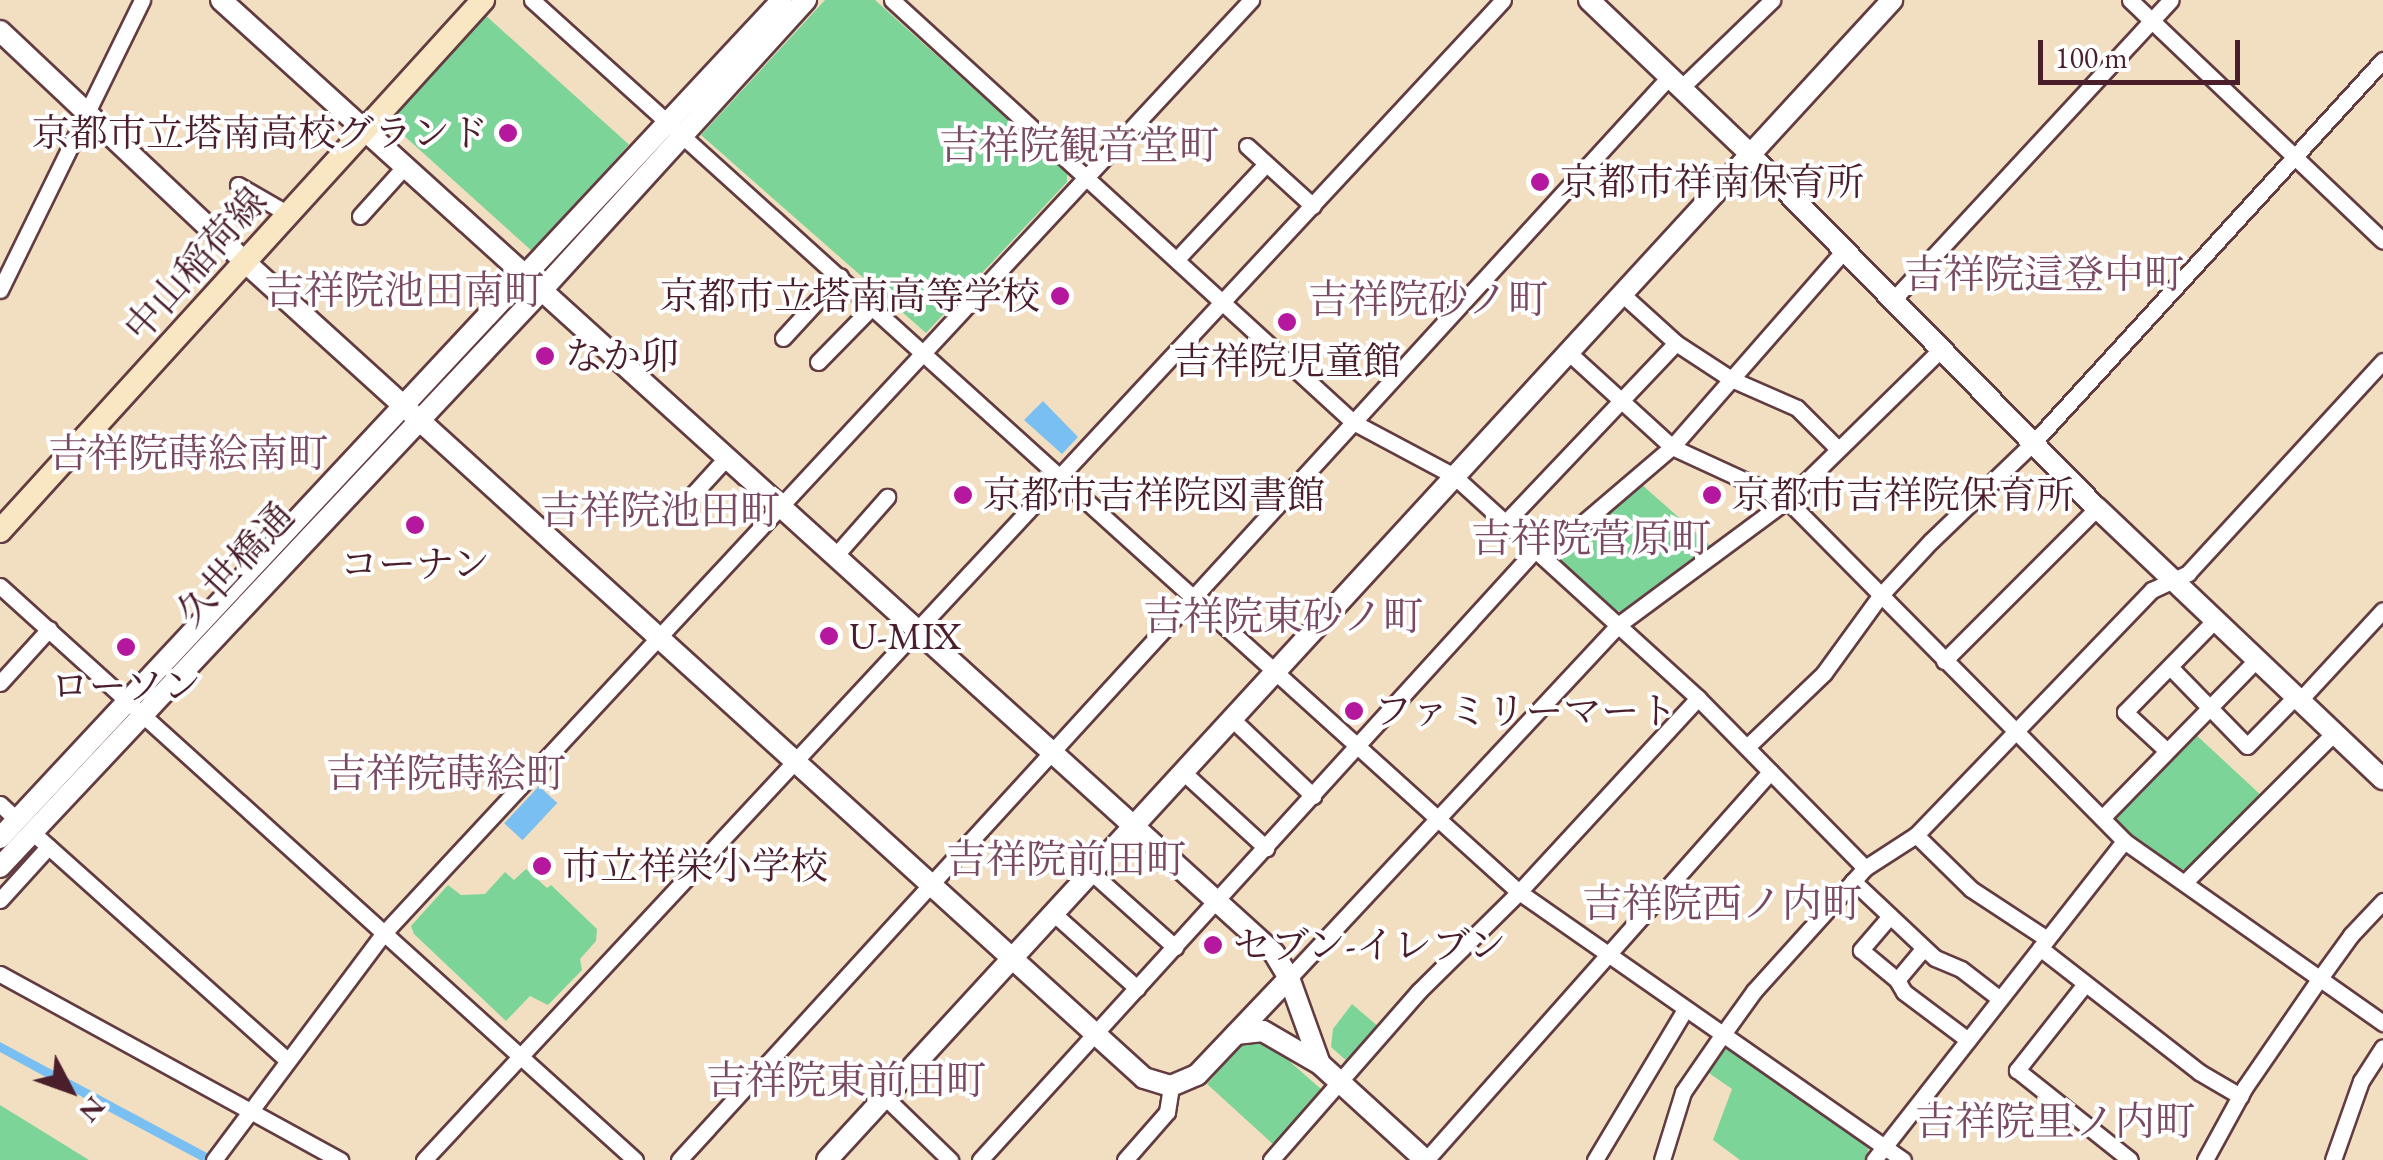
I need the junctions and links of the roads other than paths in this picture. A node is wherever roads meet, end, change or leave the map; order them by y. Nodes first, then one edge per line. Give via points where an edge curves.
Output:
1 (142, 0) edge
2 (221, 0) edge
3 (483, 0) edge
4 (532, 0) edge
5 (782, 0) edge
6 (806, 0) edge
7 (892, 0) edge
8 (1251, 0) edge
9 (1503, 0) edge
10 (1589, 0) edge
11 (1772, 0) edge
12 (1892, 0) edge
13 (2130, 0) edge
14 (2171, 0) edge
15 (2152, 21) junction
16 (0, 31) edge
17 (2383, 60) edge
18 (1675, 83) junction
19 (88, 113) junction
20 (676, 126) junction
21 (366, 129) junction
22 (1246, 146) dead end
23 (1750, 154) junction
24 (2294, 156) junction
25 (1266, 164) junction
26 (405, 166) junction
27 (1088, 177) junction
28 (238, 186) dead end
29 (1313, 206) junction
30 (288, 214) junction
31 (360, 216) dead end
32 (2383, 242) edge
33 (1843, 252) junction
34 (1177, 259) junction
35 (245, 262) junction
36 (840, 276) junction
37 (535, 282) junction
38 (0, 290) edge
39 (1622, 294) junction
40 (1892, 301) junction
41 (1224, 303) junction
42 (872, 306) junction
43 (783, 338) dead end
44 (1676, 343) junction
45 (1941, 349) junction
46 (923, 352) junction
47 (1568, 352) junction
48 (2383, 361) edge
49 (818, 362) dead end
50 (1731, 379) junction
51 (1621, 401) junction
52 (411, 413) junction
53 (1353, 422) junction
54 (2033, 443) junction
55 (1672, 447) junction
56 (1838, 448) junction
57 (727, 457) junction
58 (1454, 476) junction
59 (1063, 477) junction
60 (887, 497) dead end
61 (1787, 500) junction
62 (780, 506) junction
63 (2097, 508) junction
64 (674, 514) dead end
65 (1505, 523) junction
66 (0, 531) edge
67 (1539, 554) junction
68 (835, 556) junction
69 (2174, 581) junction
70 (0, 586) edge
71 (1193, 594) junction
72 (1880, 596) junction
73 (2383, 610) edge
74 (2215, 620) junction
75 (1618, 625) junction
76 (49, 629) junction
77 (918, 631) junction
78 (656, 636) junction
79 (2257, 660) junction
80 (1944, 661) junction
81 (2170, 667) junction
82 (1276, 670) junction
83 (0, 683) edge
84 (1698, 698) junction
85 (2298, 698) junction
86 (136, 706) junction
87 (2209, 707) junction
88 (1232, 719) junction
89 (2334, 732) junction
90 (2014, 733) junction
91 (1748, 746) junction
92 (1358, 748) junction
93 (1051, 750) junction
94 (2166, 750) junction
95 (796, 763) junction
96 (1183, 772) junction
97 (1770, 772) junction
98 (2383, 779) edge
99 (1313, 796) junction
100 (2102, 818) junction
101 (1438, 819) junction
102 (17, 821) edge
103 (1134, 825) junction
104 (1916, 835) junction
105 (0, 838) edge
106 (2124, 841) junction
107 (1266, 848) junction
108 (0, 867) edge
109 (1865, 868) junction
110 (1092, 872) junction
111 (1853, 881) junction
112 (2185, 882) junction
113 (932, 884) junction
114 (1519, 892) junction
115 (0, 900) edge
116 (1216, 900) junction
117 (2383, 901) edge
118 (1053, 913) junction
119 (1890, 916) junction
120 (384, 933) junction
121 (2044, 944) junction
122 (1175, 947) junction
123 (1924, 949) junction
124 (1606, 956) junction
125 (1010, 960) junction
126 (0, 974) edge
127 (1289, 978) junction
128 (2320, 978) junction
129 (1898, 980) junction
130 (2084, 984) junction
131 (1137, 988) junction
132 (2000, 999) junction
133 (1684, 1011) junction
134 (2383, 1023) edge
135 (1095, 1034) junction
136 (1236, 1034) junction
137 (1720, 1037) junction
138 (1968, 1040) junction
139 (2383, 1047) edge
140 (520, 1056) junction
141 (287, 1060) junction
142 (1320, 1064) junction
143 (1338, 1082) junction
144 (1172, 1086) junction
145 (885, 1096) junction
146 (2240, 1096) junction
147 (250, 1108) junction
148 (1879, 1153) edge
149 (1132, 1157) edge
150 (214, 1160) edge
151 (340, 1160) edge
152 (424, 1160) edge
153 (635, 1160) edge
154 (680, 1160) edge
155 (826, 1160) edge
156 (950, 1160) edge
157 (980, 1160) edge
158 (1271, 1160) edge
159 (1425, 1160) edge
160 (1595, 1160) edge
161 (1662, 1160) edge
162 (1903, 1160) edge
163 (2130, 1160) edge
164 (2205, 1160) edge
165 (2333, 1160) edge

1 - 19 street
2 - 21 street
3 - 21 main road, 中山稲荷線
4 - 20 street
5 - 20 street, 久世橋通
6 - 20 street, 久世橋通
7 - 27 street
8 - 27 street
9 - 29 street
10 - 18 street
11 - 18 street
12 - 23 street
13 - 15 street
14 - 15 street
15 - 24 street
15 - 40 street
16 - 19 street
17 - 24 street
18 - 23 street
18 - 53 street
19 - 35 street
19 - 38 street
20 - 36 street
20 - 37 street, 久世橋通
21 - 26 street
21 - 30 main road, 中山稲荷線
22 - 25 street
23 - 33 street
23 - 39 street
24 - 32 street
24 - 54 street
25 - 29 street
25 - 34 street
26 - 31 street
26 - 37 street
27 - 34 street
27 - 46 street
28 - 30 street
29 - 41 street
30 - 35 main road, 中山稲荷線
33 - 40 street
33 - 50 street
34 - 41 street
35 - 52 street
35 - 66 main road, 中山稲荷線
36 - 42 street
36 - 43 street
37 - 52 street, 久世橋通
37 - 57 street
39 - 44 street
39 - 47 street
40 - 45 street
41 - 53 street
41 - 59 street
42 - 46 street
42 - 49 street
44 - 50 street
44 - 51 street
45 - 54 street
45 - 56 street
46 - 59 street
46 - 62 street
47 - 51 street
47 - 58 street
48 - 69 street via 2188,574
50 - 55 street
50 - 56 street via 1797,408
51 - 55 street
51 - 65 street
52 - 78 street
52 - 86 street, 久世橋通
53 - 58 street
53 - 71 street
54 - 63 street
54 - 72 street
55 - 61 street
55 - 67 street
56 - 61 street
57 - 62 street
57 - 64 street
58 - 65 street
58 - 82 street
59 - 71 street
59 - 77 street
60 - 68 street
61 - 72 street
61 - 75 street
62 - 68 street
62 - 78 street
63 - 69 street
63 - 80 street
65 - 67 street
67 - 75 street
67 - 92 street
68 - 77 street
69 - 74 street
69 - 90 street via 2152,590
70 - 76 street
71 - 82 street
71 - 93 street
72 - 80 street
72 - 91 street via 1824,672
73 - 85 street
74 - 79 street
74 - 81 street
75 - 84 street
75 - 101 street
76 - 83 street
76 - 86 street
77 - 93 street
77 - 95 street
78 - 95 street
78 - 120 street
79 - 85 street
79 - 87 street
80 - 90 street
81 - 87 street
81 - 94 street via 2126,712
82 - 88 street
82 - 92 street
84 - 91 street
84 - 114 street
85 - 87 street via 2247,746
85 - 89 street
86 - 102 street, 久世橋通
86 - 120 street
87 - 94 street
88 - 96 street
88 - 99 street
89 - 98 street
89 - 112 street
90 - 100 street
90 - 104 street
91 - 97 street
92 - 99 street
92 - 101 street
93 - 103 street
93 - 113 street
94 - 100 street
95 - 113 street
95 - 140 street
96 - 103 street
96 - 107 street
97 - 109 street
97 - 124 street
99 - 107 street
100 - 106 street
101 - 114 street
101 - 127 street
102 - 105 street, 久世橋通
102 - 108 street, 久世橋通
102 - 115 street
102 - 141 street
103 - 110 street
103 - 116 street
104 - 109 street
104 - 121 street via 1970,889
106 - 112 street
106 - 121 street
107 - 116 street
109 - 111 street
110 - 118 street
110 - 122 street
111 - 119 street
111 - 137 street
112 - 128 street
113 - 125 street
113 - 154 street
114 - 124 street
114 - 143 street
116 - 122 street
116 - 127 street via 1274,953
117 - 128 street
118 - 125 street
118 - 131 street
119 - 123 street
119 - 129 street via 1861,950
120 - 140 street
120 - 141 street
121 - 130 street
121 - 132 street
122 - 131 street
123 - 129 street
123 - 132 street
124 - 133 street
124 - 159 street
125 - 135 street
125 - 145 street
126 - 147 street
127 - 136 street
127 - 142 street
128 - 134 street
128 - 146 street
129 - 138 street via 1904,992
130 - 146 street
130 - 163 street via 2017,1070
131 - 135 street
132 - 138 street
133 - 137 street
133 - 160 street
135 - 144 street via 1144,1078
135 - 157 street
136 - 142 street via 1263,1031
136 - 144 street via 1197,1076
137 - 148 street
137 - 161 street via 1683,1092
138 - 148 street
139 - 165 street via 2362,1081
140 - 152 street
140 - 153 street
141 - 147 street
142 - 143 street
143 - 158 street
143 - 159 street
144 - 149 street via 1167,1112
145 - 155 street
145 - 156 street
146 - 164 street
147 - 150 street
147 - 151 street
148 - 162 street

